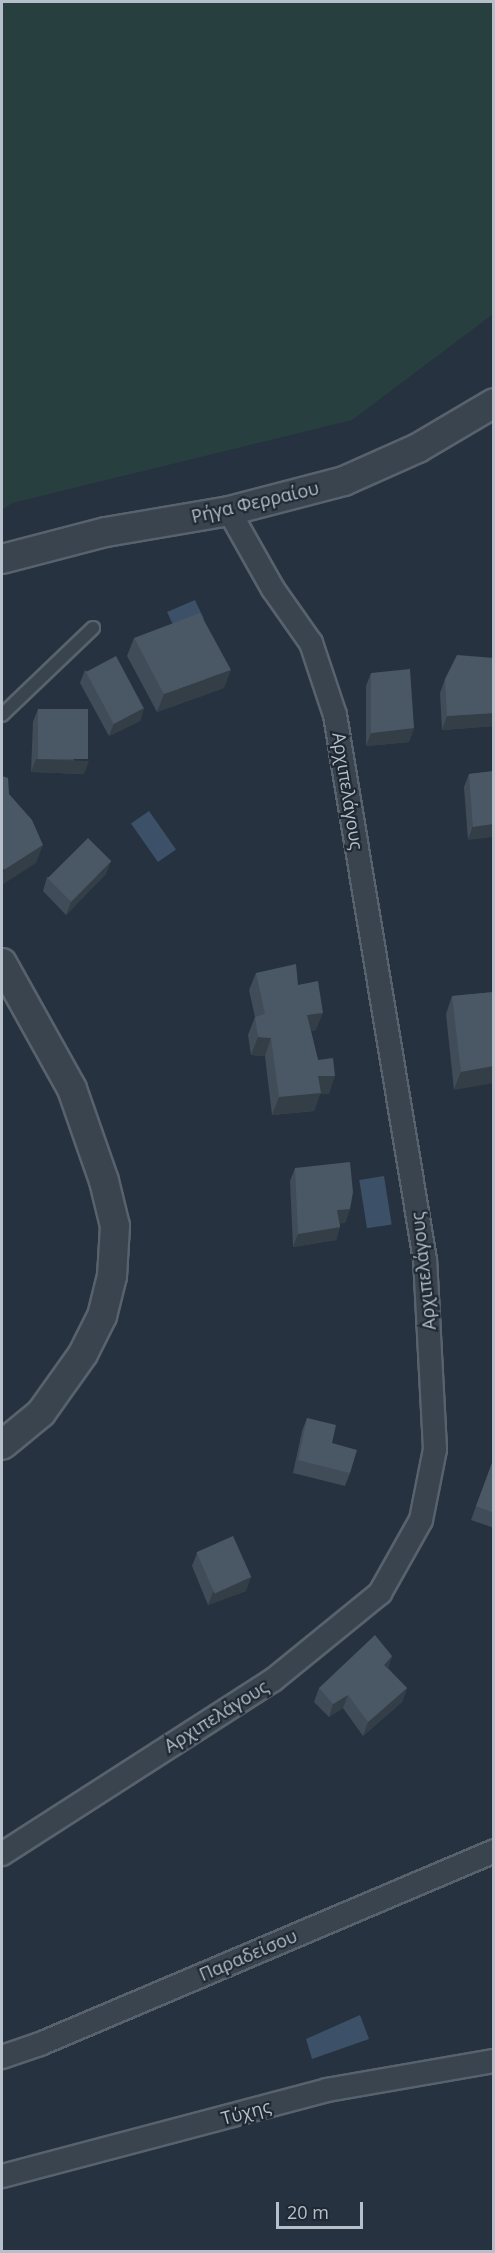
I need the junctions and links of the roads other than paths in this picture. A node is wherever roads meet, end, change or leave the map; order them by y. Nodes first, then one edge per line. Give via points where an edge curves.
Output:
1 (494, 403) edge
2 (229, 510) junction
3 (2, 559) edge
4 (93, 628) dead end
5 (2, 716) edge
6 (2, 963) edge
7 (2, 1445) edge
8 (494, 1851) edge
9 (2, 1854) edge
10 (2, 2056) edge
11 (494, 2061) edge
12 (2, 2176) edge

1 - 2 street, Ρήγα Φερραίου via 418,448 344,481
2 - 3 street, Ρήγα Φερραίου via 106,532
2 - 9 street, Αρχιπελάγους via 273,589 310,643 335,716 425,1260 435,1449 421,1520 380,1593 273,1680
4 - 5 lane
6 - 7 street via 72,1089 104,1181 115,1227 112,1276 102,1316 83,1354 41,1413
8 - 10 street, Παραδείσου via 40,2044
11 - 12 street, Τύχης via 327,2090

